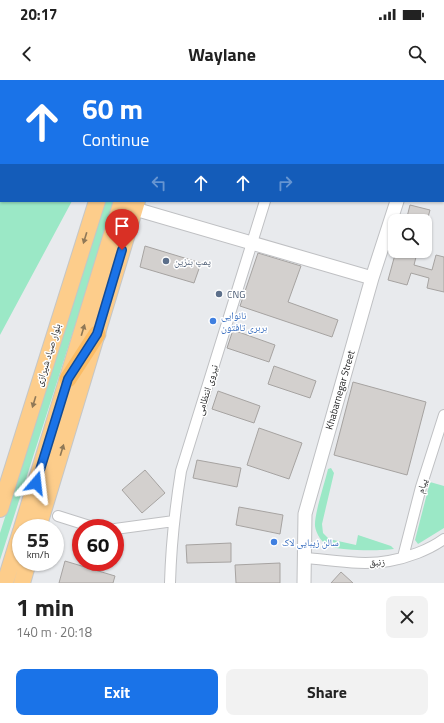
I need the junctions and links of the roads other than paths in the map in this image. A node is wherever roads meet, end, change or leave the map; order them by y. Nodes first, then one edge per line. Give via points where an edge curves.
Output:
1 (97, 202) edge
2 (265, 202) edge
3 (397, 202) edge
4 (131, 204) edge
5 (252, 243) junction
6 (372, 278) junction
7 (97, 334) junction
8 (68, 379) junction
9 (444, 415) edge
10 (0, 509) edge
11 (58, 516) dead end
12 (24, 519) edge
13 (41, 519) edge
14 (72, 520) edge
15 (174, 522) junction
16 (124, 528) edge
17 (444, 539) edge
18 (403, 557) junction
19 (305, 558) junction
20 (12, 559) edge
21 (25, 571) edge
22 (5, 583) edge
23 (22, 583) edge
24 (170, 583) edge
25 (304, 583) edge

1 -> 10 main road, بلوار صیاد شیرازی
2 - 5 street, نیروی انتظامی
3 - 6 street, Khabarnegar Street
4 - 5 street
4 - 7 main road
8 -> 4 main road
5 - 6 street
5 - 15 street, نیروی انتظامی via 181,471
6 - 19 street, Khabarnegar Street via 305,514
7 - 8 highway
13 -> 7 main road
8 - 12 main road
9 - 18 street, پیام via 421,487
11 - 14 street
15 - 16 street
15 - 24 street, نیروی انتظامی
17 - 18 street, زنبق
18 - 19 street, زنبق via 389,561 362,562
19 - 25 street, Khabarnegar Street
20 - 22 main road
21 - 23 main road

